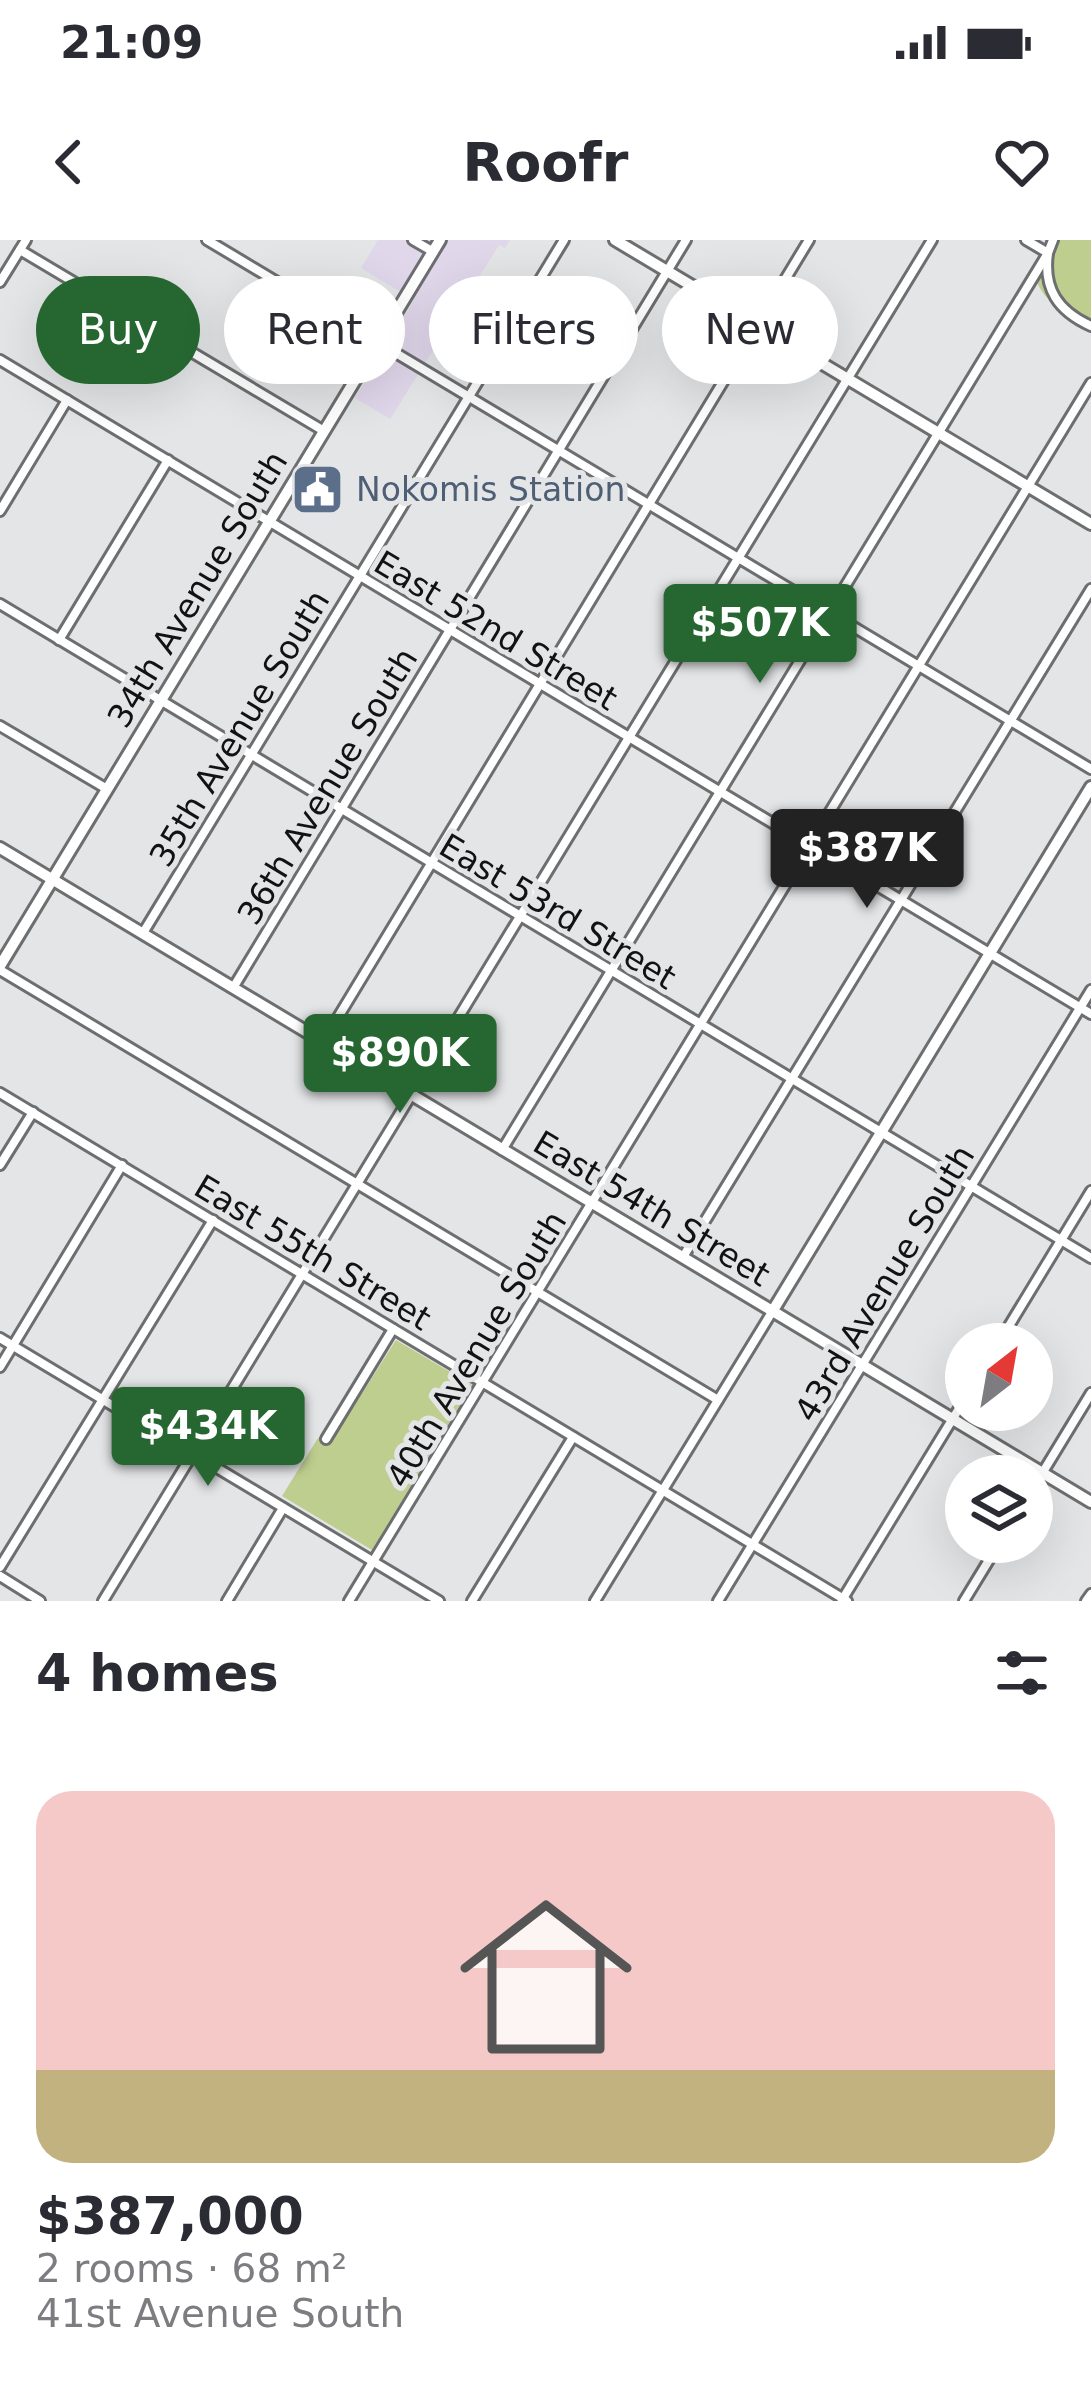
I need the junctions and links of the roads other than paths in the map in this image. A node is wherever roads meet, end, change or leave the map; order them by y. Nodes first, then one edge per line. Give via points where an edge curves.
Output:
1 (26, 240) edge
2 (207, 240) edge
3 (413, 240) edge
4 (564, 240) edge
5 (615, 240) edge
6 (686, 240) edge
7 (809, 240) edge
8 (932, 240) edge
9 (1026, 240) edge
10 (1053, 240) edge
11 (436, 246) edge
12 (20, 250) junction
13 (1048, 253) junction
14 (668, 271) junction
15 (267, 276) edge
16 (676, 276) edge
17 (787, 276) edge
18 (0, 282) edge
19 (1025, 290) junction
20 (1050, 291) junction
21 (405, 299) edge
22 (1091, 326) edge
23 (405, 359) edge
24 (0, 360) edge
25 (838, 373) edge
26 (848, 379) junction
27 (1091, 383) edge
28 (353, 384) edge
29 (722, 384) edge
30 (469, 397) junction
31 (68, 400) junction
32 (324, 430) junction
33 (939, 434) junction
34 (559, 451) junction
35 (168, 460) junction
36 (1029, 488) junction
37 (649, 505) junction
38 (0, 511) edge
39 (270, 522) junction
40 (1091, 524) edge
41 (739, 558) junction
42 (359, 576) junction
43 (1091, 589) edge
44 (0, 605) edge
45 (830, 612) junction
46 (450, 630) junction
47 (59, 640) junction
48 (920, 666) junction
49 (539, 684) junction
50 (161, 701) junction
51 (1010, 720) junction
52 (0, 725) edge
53 (630, 738) junction
54 (251, 754) junction
55 (1091, 769) edge
56 (1091, 788) edge
57 (106, 789) junction
58 (720, 792) junction
59 (342, 809) junction
60 (810, 846) junction
61 (0, 848) edge
62 (431, 864) junction
63 (52, 879) junction
64 (900, 899) junction
65 (521, 917) junction
66 (143, 933) junction
67 (991, 953) junction
68 (0, 968) edge
69 (611, 971) junction
70 (232, 988) junction
71 (1091, 990) edge
72 (1080, 1007) junction
73 (1091, 1014) edge
74 (701, 1025) junction
75 (323, 1042) junction
76 (791, 1079) junction
77 (0, 1093) edge
78 (412, 1096) junction
79 (33, 1112) junction
80 (881, 1132) junction
81 (502, 1150) junction
82 (0, 1165) edge
83 (122, 1165) junction
84 (357, 1186) junction
85 (972, 1186) junction
86 (1091, 1191) edge
87 (592, 1204) junction
88 (213, 1220) junction
89 (1061, 1240) junction
90 (683, 1258) junction
91 (1091, 1258) edge
92 (302, 1274) junction
93 (538, 1294) junction
94 (772, 1312) junction
95 (1011, 1323) edge
96 (393, 1329) junction
97 (0, 1338) edge
98 (13, 1346) junction
99 (862, 1365) junction
100 (0, 1367) edge
101 (483, 1383) junction
102 (1091, 1393) edge
103 (103, 1400) junction
104 (718, 1400) junction
105 (945, 1415) edge
106 (945, 1431) edge
107 (972, 1431) edge
108 (573, 1437) junction
109 (326, 1438) dead end
110 (194, 1454) junction
111 (1012, 1455) edge
112 (1053, 1455) edge
113 (1053, 1480) edge
114 (663, 1491) junction
115 (1091, 1502) edge
116 (283, 1508) junction
117 (753, 1544) junction
118 (373, 1562) junction
119 (987, 1563) edge
120 (0, 1567) edge
121 (0, 1576) edge
122 (843, 1600) edge
123 (40, 1601) edge
124 (103, 1601) edge
125 (227, 1601) edge
126 (350, 1601) edge
127 (439, 1601) edge
128 (472, 1601) edge
129 (595, 1601) edge
130 (718, 1601) edge
131 (964, 1601) edge

1 - 12 street
2 - 15 street
3 - 11 street
4 - 30 street, 35th Avenue South
5 - 14 street
6 - 14 street, 36th Avenue South
7 - 17 street
8 - 26 street
9 - 13 street
10 - 13 street
11 - 21 street, 34th Avenue South
12 - 18 street
12 - 32 street
13 - 19 street
13 - 20 street
14 - 16 street
14 - 34 street, 36th Avenue South
19 - 20 street
19 - 33 street
20 - 22 street
23 - 30 street
24 - 31 street, East 52nd Street
25 - 26 street
26 - 33 street
26 - 41 street
27 - 36 street, 40th Avenue South
28 - 32 street, 34th Avenue South
29 - 37 street
30 - 34 street
30 - 42 street, 35th Avenue South
31 - 35 street, East 52nd Street
31 - 38 street
32 - 39 street, 34th Avenue South
33 - 36 street
33 - 45 street
34 - 37 street
34 - 46 street, 36th Avenue South
35 - 39 street, East 52nd Street
35 - 47 street
36 - 40 street
36 - 48 street, 40th Avenue South
37 - 41 street
37 - 49 street
39 - 42 street, East 52nd Street
39 - 50 street, 34th Avenue South
41 - 45 street
41 - 53 street
42 - 46 street, East 52nd Street
42 - 54 street, 35th Avenue South
43 - 51 street
44 - 47 street, East 53rd Street
45 - 48 street
45 - 58 street
46 - 49 street, East 52nd Street
46 - 59 street, 36th Avenue South
47 - 50 street, East 53rd Street
48 - 51 street
48 - 60 street, 40th Avenue South
49 - 53 street, East 52nd Street
49 - 62 street
50 - 54 street, East 53rd Street
50 - 57 street, 34th Avenue South
51 - 55 street
51 - 64 street
52 - 57 street
53 - 58 street, East 52nd Street
53 - 65 street
54 - 59 street, East 53rd Street
54 - 66 street, 35th Avenue South
56 - 67 street
57 - 63 street, 34th Avenue South
58 - 60 street, East 52nd Street
58 - 69 street
59 - 62 street, East 53rd Street
59 - 70 street, 36th Avenue South
60 - 64 street, East 52nd Street
60 - 74 street, 40th Avenue South
61 - 63 street, East 54th Street
62 - 65 street, East 53rd Street
62 - 75 street
63 - 66 street, East 54th Street
63 - 68 street, 34th Avenue South
64 - 67 street, East 52nd Street
64 - 76 street
65 - 69 street, East 53rd Street
65 - 78 street
66 - 70 street, East 54th Street
67 - 72 street, East 52nd Street
67 - 80 street
68 - 84 street
69 - 74 street, East 53rd Street
69 - 81 street
70 - 75 street, East 54th Street
71 - 72 street, 43rd Avenue South
72 - 73 street, East 52nd Street
72 - 85 street, 43rd Avenue South
74 - 76 street, East 53rd Street
74 - 87 street, 40th Avenue South
75 - 78 street, East 54th Street
76 - 80 street, East 53rd Street
76 - 90 street
77 - 79 street, East 55th Street
78 - 81 street, East 54th Street
78 - 84 street
79 - 82 street
79 - 83 street, East 55th Street
80 - 85 street, East 53rd Street
80 - 94 street
81 - 87 street, East 54th Street
83 - 88 street, East 55th Street
83 - 98 street
84 - 92 street
84 - 93 street
85 - 89 street, East 53rd Street
85 - 99 street, 43rd Avenue South
86 - 89 street
87 - 90 street, East 54th Street
87 - 93 street, 40th Avenue South
88 - 92 street, East 55th Street
88 - 103 street
89 - 91 street, East 53rd Street
89 - 95 street
90 - 94 street, East 54th Street
92 - 96 street, East 55th Street
92 - 110 street
93 - 101 street, 40th Avenue South
93 - 104 street
94 - 99 street, East 54th Street
94 - 104 street
96 - 101 street, East 55th Street
96 - 109 street
97 - 98 street
98 - 100 street
98 - 103 street
99 - 105 street, East 54th Street
99 - 117 street, 43rd Avenue South
101 - 108 street, East 55th Street
101 - 118 street, 40th Avenue South
102 - 112 street
103 - 110 street
103 - 120 street
104 - 114 street
106 - 122 street
107 - 111 street, East 54th Street
108 - 114 street, East 55th Street
108 - 128 street
110 - 116 street
110 - 124 street
113 - 115 street, East 54th Street
114 - 117 street, East 55th Street
114 - 129 street
116 - 118 street
116 - 125 street
117 - 122 street, East 55th Street
117 - 130 street, 43rd Avenue South
118 - 126 street, 40th Avenue South
118 - 127 street
119 - 131 street
121 - 123 street

